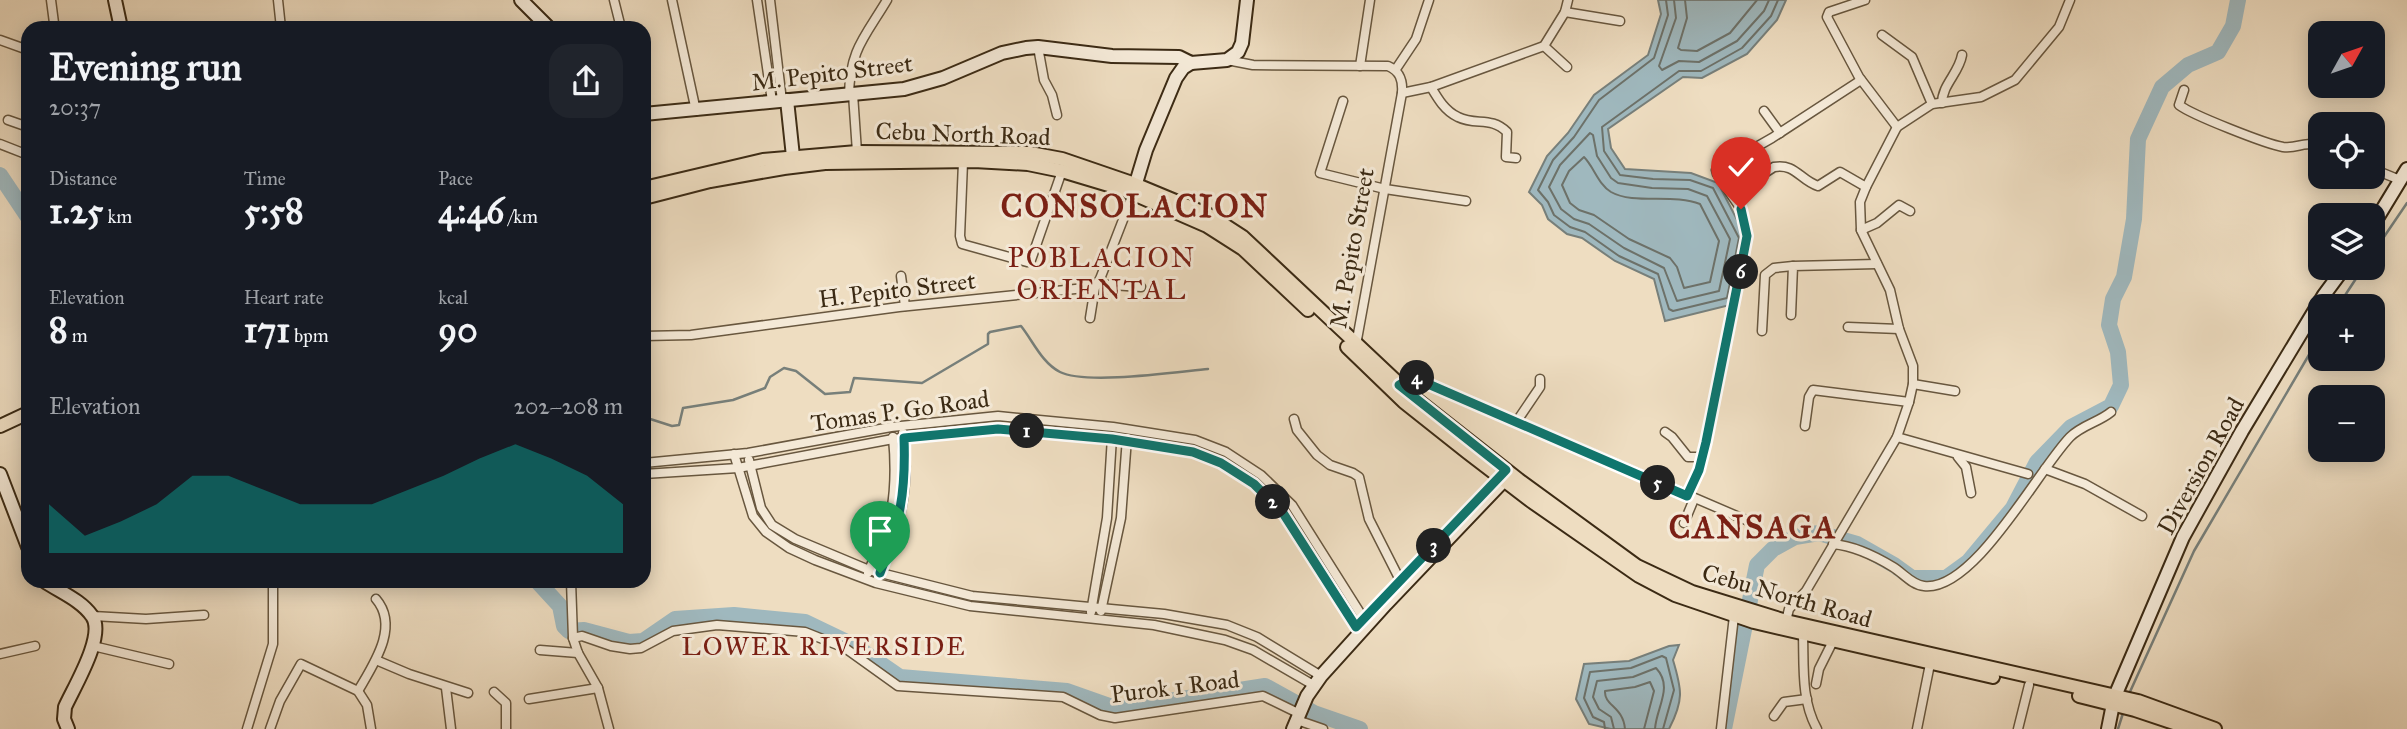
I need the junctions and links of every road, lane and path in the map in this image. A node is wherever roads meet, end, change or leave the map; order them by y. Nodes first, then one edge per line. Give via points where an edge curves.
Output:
1 (51, 0) edge
2 (115, 0) edge
3 (278, 0) edge
4 (521, 0) edge
5 (614, 0) edge
6 (672, 0) edge
7 (757, 0) edge
8 (770, 0) edge
9 (887, 0) edge
10 (1247, 0) edge
11 (1370, 0) edge
12 (1429, 0) edge
13 (1569, 0) edge
14 (1865, 0) edge
15 (2070, 0) edge
16 (1565, 12) junction
17 (54, 21) edge
18 (120, 21) edge
19 (280, 21) edge
20 (542, 21) edge
21 (619, 21) edge
22 (1620, 21) dead end
23 (1882, 35) dead end
24 (0, 40) edge
25 (1544, 46) junction
26 (1038, 47) junction
27 (21, 48) edge
28 (1962, 55) dead end
29 (1227, 61) junction
30 (1191, 63) junction
31 (1360, 66) junction
32 (1567, 67) dead end
33 (1396, 69) junction
34 (1861, 79) junction
35 (1431, 87) junction
36 (2184, 90) dead end
37 (1402, 93) junction
38 (851, 95) junction
39 (1343, 100) dead end
40 (781, 101) junction
41 (1942, 103) junction
42 (1932, 104) junction
43 (696, 111) junction
44 (1764, 111) dead end
45 (651, 114) edge
46 (1057, 115) dead end
47 (8, 120) dead end
48 (21, 125) edge
49 (1897, 127) junction
50 (1780, 133) junction
51 (2308, 143) edge
52 (0, 144) edge
53 (21, 152) edge
54 (857, 152) junction
55 (971, 158) junction
56 (1516, 158) dead end
57 (793, 161) junction
58 (1062, 170) junction
59 (2385, 171) edge
60 (2404, 175) edge
61 (651, 186) edge
62 (1866, 187) junction
63 (1135, 189) junction
64 (1385, 189) junction
65 (1732, 194) junction
66 (651, 196) edge
67 (1466, 201) dead end
68 (2385, 206) edge
69 (1910, 211) dead end
70 (1861, 230) junction
71 (1877, 264) junction
72 (1793, 266) junction
73 (901, 276) dead end
74 (2335, 280) edge
75 (1096, 286) junction
76 (1141, 288) dead end
77 (905, 306) junction
78 (1791, 315) dead end
79 (1090, 318) dead end
80 (1848, 327) dead end
81 (1899, 329) junction
82 (1762, 331) dead end
83 (651, 336) edge
84 (1355, 349) junction
85 (1541, 379) dead end
86 (1913, 384) junction
87 (1399, 385) junction
88 (1955, 391) dead end
89 (1909, 402) junction
90 (2111, 412) dead end
91 (21, 416) edge
92 (1294, 419) dead end
93 (1517, 421) junction
94 (0, 426) edge
95 (901, 426) junction
96 (1805, 426) dead end
97 (1113, 427) junction
98 (891, 428) junction
99 (1127, 429) junction
100 (1665, 432) dead end
101 (1897, 437) junction
102 (904, 438) junction
103 (893, 439) junction
104 (1112, 439) junction
105 (1126, 442) junction
106 (748, 453) junction
107 (734, 454) junction
108 (1956, 455) junction
109 (1703, 457) junction
110 (651, 462) edge
111 (750, 465) junction
112 (738, 468) junction
113 (2045, 469) junction
114 (0, 474) edge
115 (651, 474) edge
116 (2028, 474) dead end
117 (1505, 475) junction
118 (1971, 493) dead end
119 (1690, 497) junction
120 (2142, 516) dead end
121 (1684, 523) dead end
122 (1753, 523) dead end
123 (21, 529) edge
124 (1834, 543) junction
125 (880, 573) junction
126 (867, 574) junction
127 (876, 583) junction
128 (1401, 583) junction
129 (55, 588) edge
130 (273, 588) edge
131 (571, 588) edge
132 (376, 598) dead end
133 (1091, 607) junction
134 (1102, 608) junction
135 (1736, 613) junction
136 (204, 615) dead end
137 (93, 616) junction
138 (1096, 617) junction
139 (1755, 618) junction
140 (1786, 621) junction
141 (1362, 626) junction
142 (1803, 635) junction
143 (573, 636) junction
144 (1833, 641) junction
145 (35, 646) dead end
146 (93, 646) junction
147 (540, 650) dead end
148 (578, 653) junction
149 (0, 654) edge
150 (376, 660) junction
151 (169, 664) dead end
152 (1930, 664) junction
153 (1816, 684) dead end
154 (2029, 685) junction
155 (446, 688) junction
156 (598, 688) junction
157 (358, 691) junction
158 (494, 692) dead end
159 (468, 693) dead end
160 (529, 699) dead end
161 (1306, 699) edge
162 (1807, 699) junction
163 (2117, 701) junction
164 (2137, 706) junction
165 (1774, 716) dead end
166 (68, 729) edge
167 (247, 729) edge
168 (270, 729) edge
169 (371, 729) edge
170 (451, 729) edge
171 (506, 729) edge
172 (609, 729) edge
173 (1323, 729) edge
174 (1721, 729) edge
175 (1817, 729) edge
176 (1917, 729) edge
177 (2018, 729) edge
178 (2108, 729) edge
179 (2192, 729) edge
180 (2215, 729) edge

1 - 17 street
2 - 18 street
3 - 19 street
4 - 20 street
5 - 21 street
6 - 43 street
7 - 40 street
8 - 40 street
9 - 38 street via 857,47 849,71
10 - 29 street via 1242,43
11 - 31 street
12 - 33 street via 1416,39
13 - 16 street
14 - 34 street via 1829,12 1827,17
15 - 41 street via 2059,27 2015,80 1981,97
16 - 22 street
16 - 25 street
23 - 42 street via 1912,57
24 - 27 street
25 - 32 street
25 - 35 street
26 - 30 street, M. Pepito Street via 1112,56 1179,57
26 - 38 street, M. Pepito Street via 1002,53 904,89
26 - 46 street
28 - 41 street via 1961,65 1942,93
29 - 30 street, M. Pepito Street
29 - 31 street, M. Pepito Street
30 - 63 street via 1176,78 1146,149
31 - 33 street, M. Pepito Street
33 - 37 street, M. Pepito Street
34 - 49 street
34 - 50 street
35 - 37 street
35 - 56 street via 1441,104 1457,117 1499,124 1507,132 1506,157
36 - 51 street via 2179,105 2206,118 2277,146 2292,148
37 - 64 street, M. Pepito Street
38 - 40 street, M. Pepito Street
38 - 54 street
39 - 64 street via 1320,173
40 - 43 street, M. Pepito Street
40 - 57 street
41 - 42 street
42 - 49 street
43 - 45 street, M. Pepito Street
44 - 50 street
47 - 48 street
49 - 62 street
50 - 65 street via 1716,170
52 - 53 street
54 - 55 main road, Cebu North Road
54 - 57 main road, Cebu North Road
55 - 57 main road, Cebu North Road
55 - 58 main road, Cebu North Road
55 - 58 street via 962,244 1027,262
55 - 63 main road, Cebu North Road via 1030,153 1062,159
57 - 61 main road, Cebu North Road via 738,164
57 - 66 main road, Cebu North Road
58 - 63 main road, Cebu North Road
59 - 60 street
60 - 68 street
62 - 65 street via 1840,172 1818,187 1796,170 1780,166
62 - 70 street via 1860,202
63 - 75 street
63 - 84 main road, Cebu North Road via 1243,250
64 - 67 street
64 - 84 street, M. Pepito Street
65 - 109 street via 1747,236
69 - 70 street via 1899,205
70 - 71 street
71 - 72 street
71 - 81 street via 1890,289
72 - 78 street
72 - 82 street via 1774,268 1765,275
73 - 77 street
74 - 163 street, Diversion Road via 2183,537
75 - 76 street, H. Pepito Street
75 - 77 street, H. Pepito Street
75 - 79 street
77 - 83 street, H. Pepito Street via 711,333
80 - 81 street
81 - 86 street via 1913,366
84 - 87 main road, Cebu North Road
84 - 117 main road, Cebu North Road via 1404,402
85 - 93 street
86 - 88 street
86 - 89 street
87 - 93 street via 1408,378 1418,379
87 - 117 main road, Cebu North Road
89 - 96 street via 1813,390
89 - 101 street
90 - 113 street via 2073,434
91 - 94 main road
92 - 128 street via 1317,455 1359,477 1369,519
93 - 119 street
95 - 97 street, Tomas P. Go Road via 998,416
95 - 98 street, Tomas P. Go Road
95 - 102 street
97 - 99 street, Tomas P. Go Road
97 - 104 street
98 - 103 street
98 - 106 street, Tomas P. Go Road
99 - 105 street
99 - 141 street, Tomas P. Go Road via 1195,440 1226,452 1261,475 1292,505
100 - 109 street via 1688,457
101 - 108 street
101 - 124 street
102 - 103 street, Tomas P. Go Road
102 - 104 street, Tomas P. Go Road via 998,429
102 - 125 street via 902,505
103 - 111 street, Tomas P. Go Road
103 - 126 street via 896,478 892,504 886,532
104 - 105 street, Tomas P. Go Road
104 - 133 street via 1107,518
105 - 134 street via 1121,518
105 - 141 street, Tomas P. Go Road via 1193,452 1254,484 1283,513
106 - 107 street, Tomas P. Go Road
106 - 111 street
107 - 110 street, Tomas P. Go Road
107 - 112 street
108 - 116 street
108 - 118 street via 1966,467
109 - 119 street
111 - 112 street, Tomas P. Go Road
111 - 126 street via 761,508 772,525
112 - 115 street, Tomas P. Go Road
112 - 126 street via 753,516 766,532 815,561
113 - 120 street via 2085,484
113 - 124 street via 1964,572 1936,586 1921,586 1872,556
114 - 123 street
117 - 128 street
117 - 135 main road, Cebu North Road via 1628,571 1675,595
119 - 121 street
119 - 122 street
124 - 140 street via 1806,591 1789,609
125 - 126 street
125 - 127 street
125 - 133 street via 972,596
126 - 127 street
127 - 138 street via 970,606
128 - 141 street
129 - 137 street
130 - 167 street via 273,644
131 - 143 street
132 - 150 street via 384,608 387,625
133 - 134 street
133 - 138 street
134 - 138 street
134 - 161 street via 1227,625 1257,637
135 - 139 main road, Cebu North Road
135 - 174 street
136 - 137 street
137 - 146 street
138 - 161 street via 1154,625 1253,650
139 - 140 main road, Cebu North Road
139 - 142 main road, Cebu North Road
140 - 163 main road, Cebu North Road
141 - 161 street
142 - 144 main road, Cebu North Road
142 - 162 street
143 - 148 street
143 - 161 street, Purok 1 Road via 630,649 673,631 718,625 805,632 845,648 898,686 1063,697 1115,718 1263,696
144 - 152 main road, Cebu North Road
144 - 153 street
145 - 149 street
146 - 151 street
146 - 166 street via 65,707
147 - 148 street
148 - 156 street
150 - 155 street
150 - 157 street
152 - 154 main road, Cebu North Road
152 - 176 street
154 - 163 main road, Cebu North Road
154 - 177 street
155 - 159 street
155 - 170 street
156 - 160 street
156 - 172 street
157 - 168 street via 301,664
157 - 169 street via 367,705
158 - 171 street via 506,703
161 - 173 street
162 - 165 street via 1784,702
162 - 175 street
163 - 164 main road, Cebu North Road
163 - 178 street, Diversion Road
164 - 179 main road, Cebu North Road
164 - 180 main road, Cebu North Road

